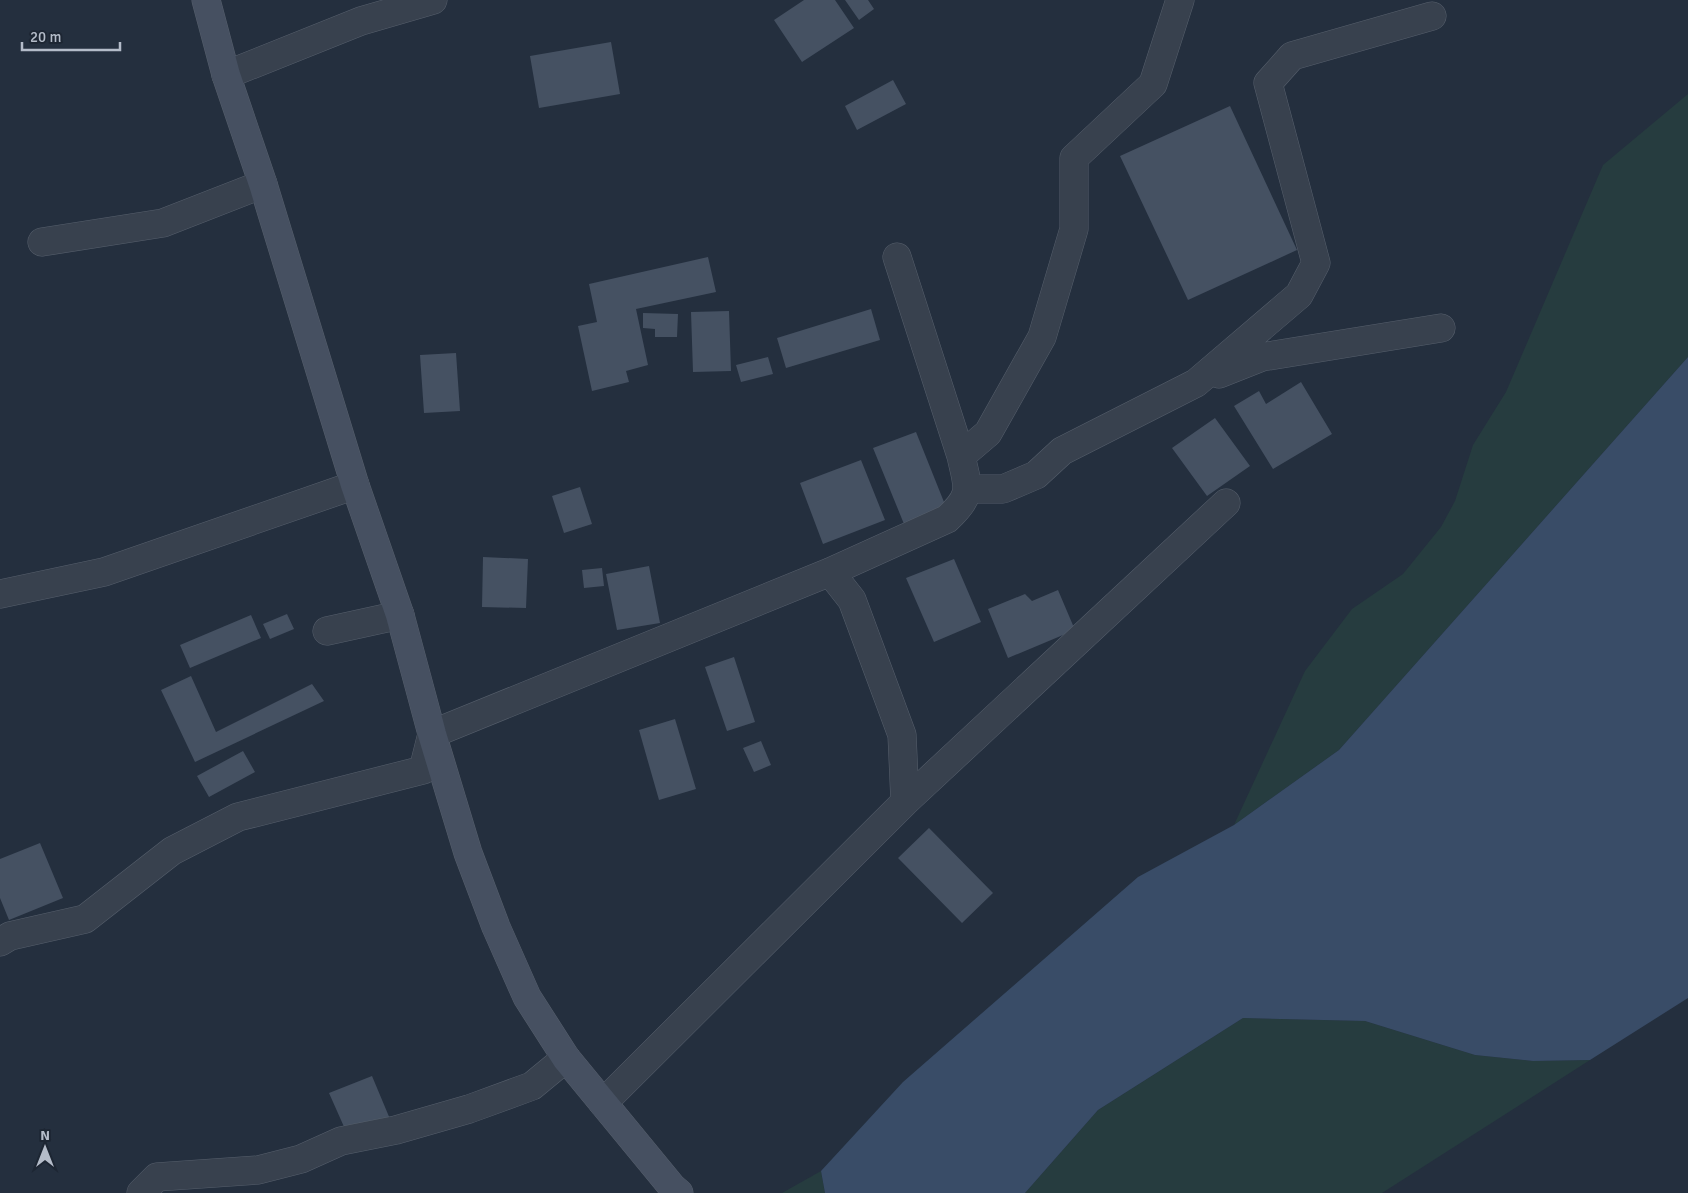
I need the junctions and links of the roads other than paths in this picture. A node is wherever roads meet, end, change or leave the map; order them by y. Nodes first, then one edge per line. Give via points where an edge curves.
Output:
1 (206, 0) edge
2 (434, 0) edge
3 (1180, 0) edge
4 (1432, 16) dead end
5 (226, 75) junction
6 (263, 184) junction
7 (42, 242) dead end
8 (897, 257) dead end
9 (1441, 328) dead end
10 (1196, 383) junction
11 (961, 456) junction
12 (355, 485) junction
13 (968, 489) junction
14 (1226, 504) dead end
15 (830, 572) junction
16 (0, 594) edge
17 (400, 615) junction
18 (327, 631) dead end
19 (432, 734) junction
20 (905, 802) junction
21 (0, 942) edge
22 (566, 1058) junction
23 (603, 1103) junction
24 (141, 1193) edge
25 (679, 1193) edge

1 - 5 main road
2 - 5 street via 361,21
3 - 11 street via 1153,84 1074,158 1074,229 1042,337 988,433
4 - 10 street via 1292,56 1268,83 1316,263 1299,295
5 - 6 main road
6 - 7 street via 163,223
6 - 12 main road
8 - 11 street
9 - 10 street via 1262,357
10 - 13 street via 1062,450 1036,475 1003,489
11 - 13 street
12 - 16 street via 104,572
12 - 17 main road
13 - 15 street via 961,506 947,518
14 - 20 street
15 - 19 street
15 - 20 street via 852,600 902,735
17 - 18 street
17 - 19 main road
19 - 21 street via 423,770 238,817 172,851 84,919 10,936
19 - 22 main road via 468,853 496,927 527,997
20 - 23 street
22 - 23 main road
22 - 24 street via 532,1086 469,1109 396,1130 341,1141 301,1159 258,1170 157,1177
23 - 25 main road

